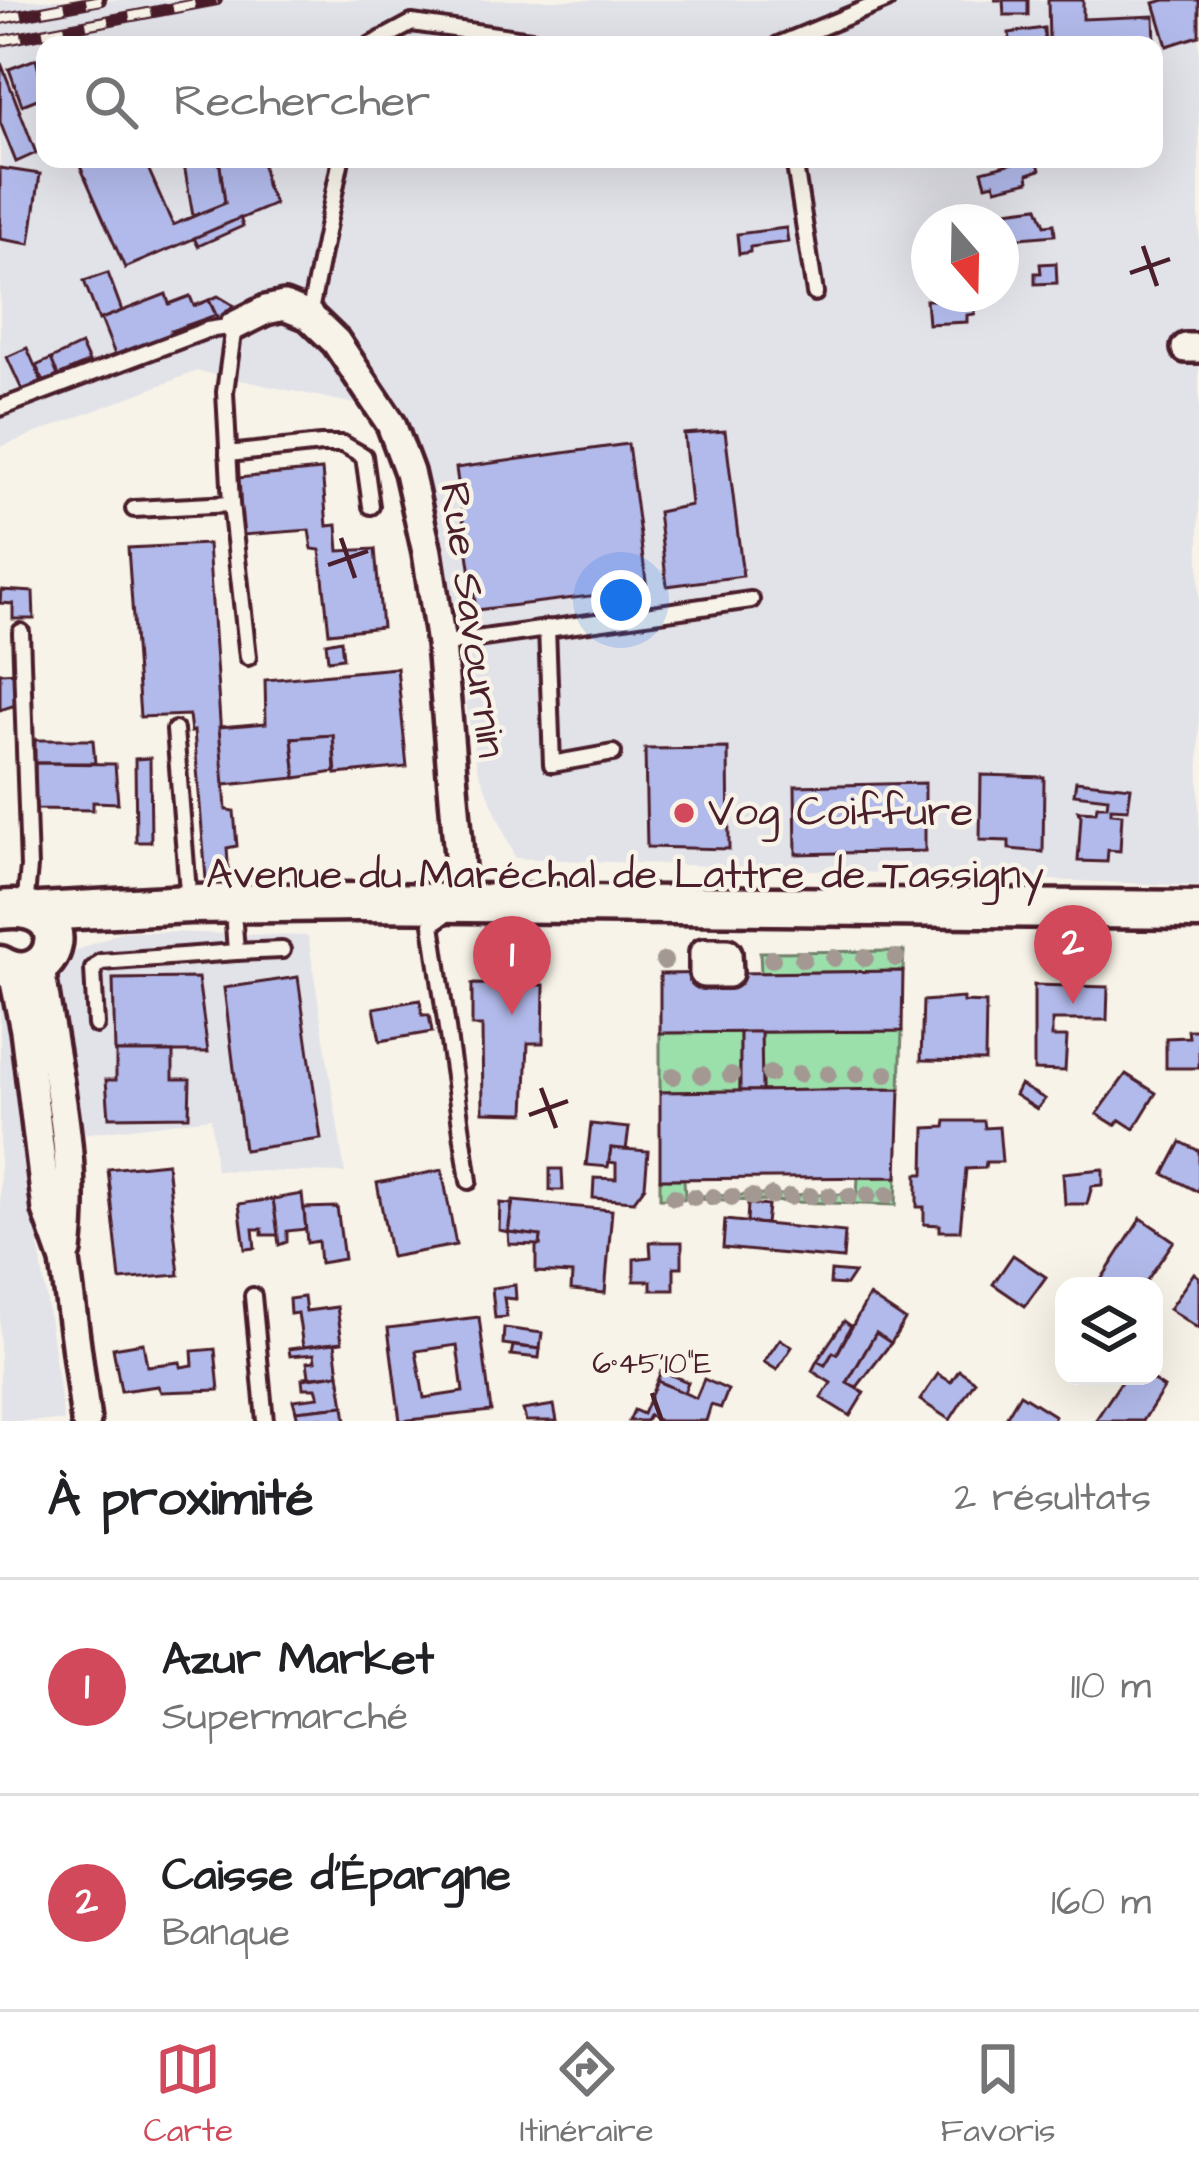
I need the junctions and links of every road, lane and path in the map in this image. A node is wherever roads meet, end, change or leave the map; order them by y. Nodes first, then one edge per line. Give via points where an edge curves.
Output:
1 (887, 0) edge
2 (387, 36) edge
3 (503, 36) edge
4 (800, 36) edge
5 (339, 168) edge
6 (795, 168) edge
7 (815, 292) dead end
8 (309, 316) junction
9 (235, 326) junction
10 (0, 408) edge
11 (228, 454) junction
12 (231, 504) junction
13 (371, 506) dead end
14 (134, 509) dead end
15 (751, 599) dead end
16 (547, 628) junction
17 (21, 632) dead end
18 (441, 644) junction
19 (248, 657) dead end
20 (175, 730) dead end
21 (613, 753) dead end
22 (463, 903) junction
23 (189, 904) junction
24 (1199, 910) edge
25 (432, 924) junction
26 (1199, 924) edge
27 (20, 933) edge
28 (235, 938) junction
29 (282, 950) dead end
30 (96, 1025) dead end
31 (469, 1181) dead end
32 (253, 1296) dead end
33 (86, 1421) edge
34 (265, 1421) edge

1 - 4 lane
2 - 3 lane via 412,23
5 - 8 lane
6 - 7 lane
8 - 9 street via 284,306
8 - 18 street, Rue Savournin via 336,341 391,424 419,513
9 - 10 lane
9 - 11 lane via 225,392
11 - 12 lane
11 - 13 lane via 343,444 364,456
12 - 14 lane
12 - 19 lane
15 - 16 lane
16 - 18 lane
16 - 21 lane via 552,764
17 - 27 lane via 29,867
18 - 22 street, Rue Savournin
20 - 23 lane
22 - 23 main road, Avenue du Maréchal de Lattre de Tassigny
22 - 24 main road, Avenue du Maréchal de Lattre de Tassigny
22 - 25 lane
23 - 27 main road, Avenue du Maréchal de Lattre de Tassigny
25 - 26 main road, Avenue du Maréchal de Lattre de Tassigny
25 - 28 main road, Avenue du Maréchal de Lattre de Tassigny
25 - 31 lane
27 - 28 main road, Avenue du Maréchal de Lattre de Tassigny via 115,921
27 - 33 street via 47,1210 65,1262
28 - 29 lane
28 - 30 lane via 101,962 93,969
32 - 34 lane

